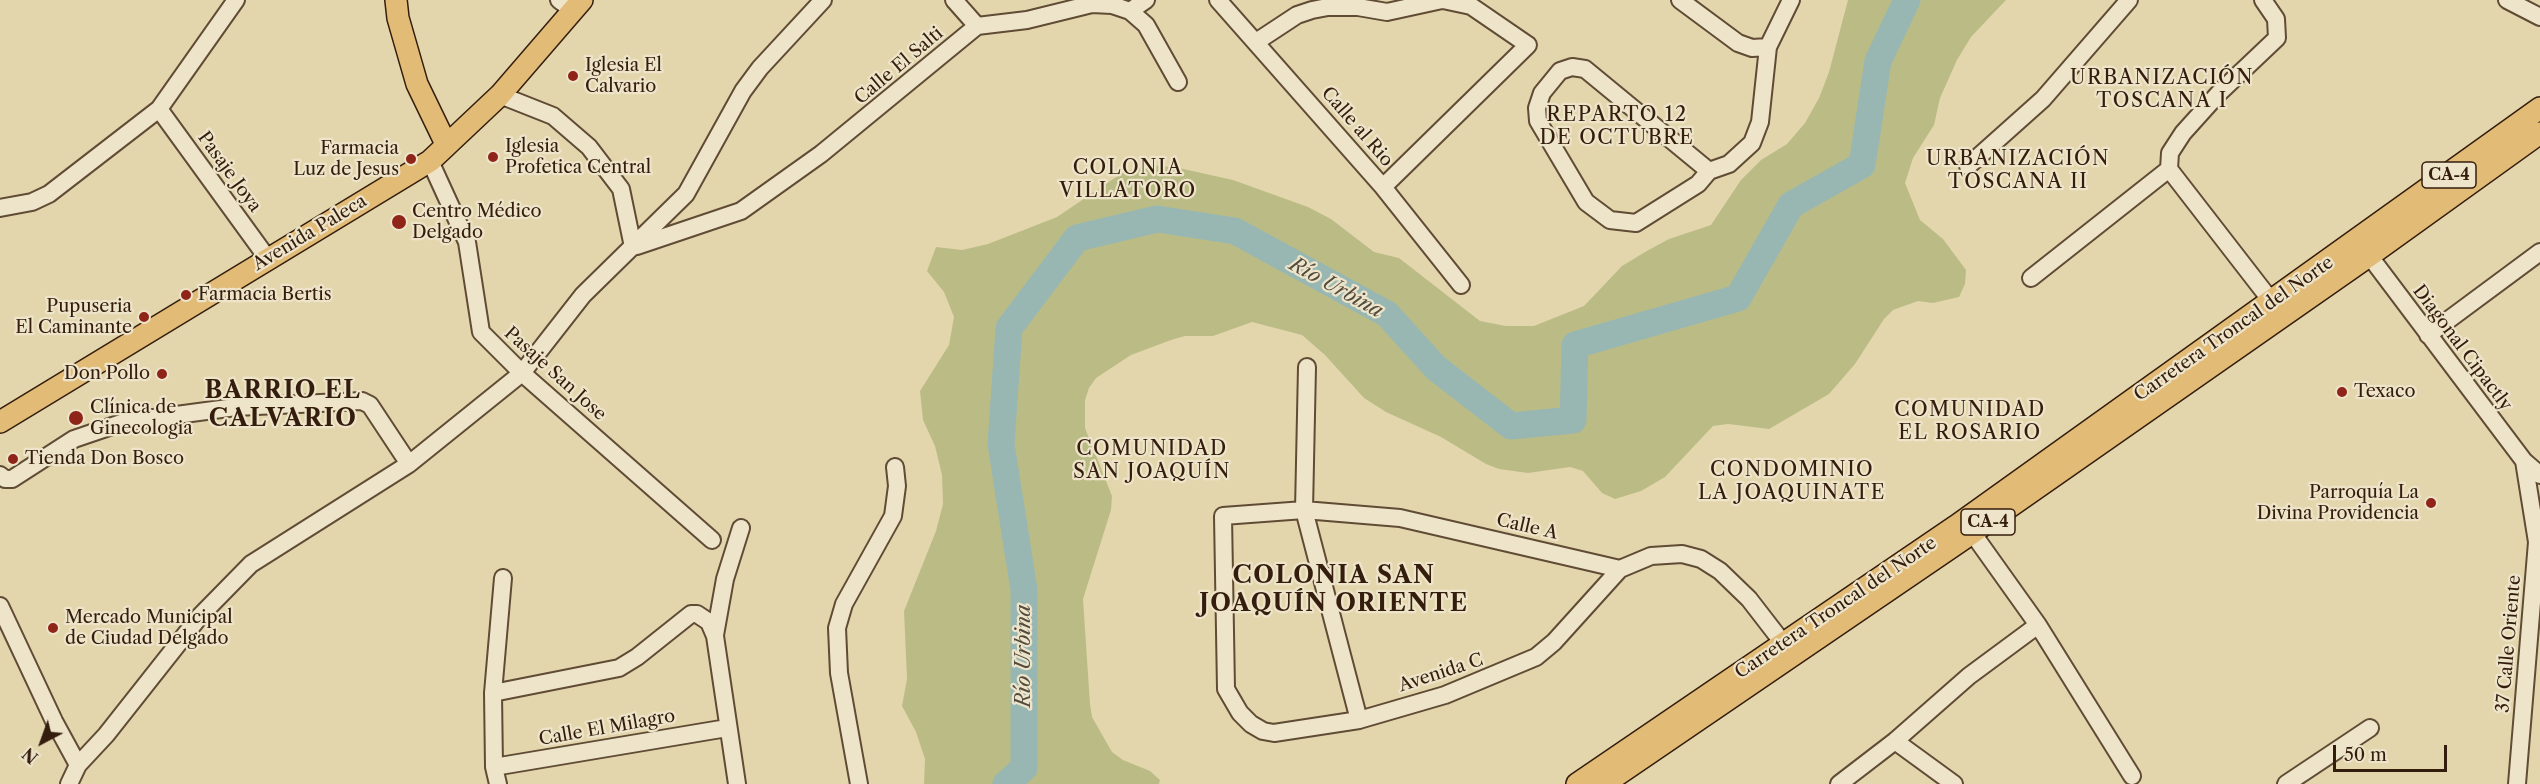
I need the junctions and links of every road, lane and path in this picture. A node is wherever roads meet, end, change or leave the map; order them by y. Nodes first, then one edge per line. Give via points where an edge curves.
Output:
1 (236, 0) edge
2 (396, 0) edge
3 (823, 0) edge
4 (954, 0) edge
5 (1146, 0) edge
6 (1218, 0) edge
7 (1442, 0) edge
8 (1680, 0) edge
9 (1791, 0) edge
10 (2129, 0) edge
11 (2263, 0) edge
12 (2507, 0) edge
13 (572, 4) edge
14 (1130, 11) junction
15 (2540, 17) edge
16 (977, 26) junction
17 (1256, 42) junction
18 (1768, 47) junction
19 (1178, 82) dead end
20 (500, 95) junction
21 (2540, 108) edge
22 (159, 109) junction
23 (2540, 133) edge
24 (446, 144) junction
25 (430, 161) junction
26 (1968, 166) dead end
27 (2169, 169) junction
28 (1709, 171) junction
29 (1383, 187) junction
30 (0, 208) edge
31 (633, 247) junction
32 (2363, 248) junction
33 (2540, 252) edge
34 (268, 259) junction
35 (2031, 278) dead end
36 (1461, 285) dead end
37 (2272, 302) junction
38 (2428, 335) junction
39 (1306, 367) dead end
40 (522, 373) junction
41 (0, 422) edge
42 (2524, 461) junction
43 (409, 464) junction
44 (895, 467) dead end
45 (2540, 475) edge
46 (0, 476) edge
47 (1304, 510) junction
48 (1968, 527) junction
49 (741, 528) dead end
50 (712, 540) dead end
51 (2539, 541) edge
52 (1620, 569) junction
53 (503, 578) dead end
54 (0, 606) edge
55 (2038, 625) junction
56 (715, 636) junction
57 (1783, 643) junction
58 (493, 693) junction
59 (1240, 713) joint
60 (1359, 720) junction
61 (727, 728) junction
62 (2370, 728) dead end
63 (1895, 741) junction
64 (78, 765) junction
65 (495, 767) junction
66 (2132, 776) dead end
67 (69, 784) edge
68 (498, 784) edge
69 (737, 784) edge
70 (859, 784) edge
71 (1577, 784) edge
72 (1604, 784) edge
73 (1839, 784) edge
74 (1954, 784) edge
75 (2286, 784) edge
76 (2517, 784) edge

1 - 22 street
2 - 24 main road via 417,84
3 - 31 street via 743,91 686,194
4 - 16 street
5 - 14 street
6 - 17 street, Calle al Rio
7 - 17 street via 1387,12 1348,7 1312,10 1297,15
7 - 29 street via 1471,6 1528,45
8 - 18 street via 1738,43 1752,48
9 - 18 street
10 - 26 street via 2043,99
11 - 27 street via 2276,20 2277,38 2183,133 2170,153
12 - 15 street
13 - 20 main road, Avenida Paleca
14 - 16 street via 1092,4 1027,20
14 - 19 street via 1146,26
16 - 31 street, Calle El Salti via 822,154 741,211
17 - 29 street, Calle al Rio
18 - 28 street via 1760,122 1752,143 1728,164
20 - 24 main road, Avenida Paleca
20 - 31 street via 553,116 589,147 621,189
21 - 32 main road, CA-4
22 - 30 street via 49,194 32,202
22 - 34 street, Pasaje Joya
23 - 32 main road, CA-4
24 - 25 main road, Avenida Paleca
25 - 34 main road, Avenida Paleca
25 - 40 street, Pasaje San Jose via 467,242 481,332
27 - 35 street
27 - 37 street
28 - 28 street via 1698,184 1636,223 1610,220 1586,202 1538,121 1542,93 1560,71 1572,67 1585,69
29 - 36 street, Calle al Rio
31 - 40 street via 583,295
32 - 37 main road, Carretera Troncal del Norte / CA-4
32 - 38 street, Diagonal Cipactly
32 - 48 main road, Carretera Troncal del Norte / CA-4
33 - 38 street
34 - 41 main road, Avenida Paleca
37 - 48 main road, Carretera Troncal del Norte / CA-4
38 - 42 street, Diagonal Cipactly
39 - 47 street
40 - 43 street
40 - 50 street, Pasaje San Jose
42 - 45 street, Diagonal Cipactly
42 - 51 street, 37 Calle Oriente
43 - 46 street via 370,405 362,401 236,407 124,422 74,439 12,479
43 - 64 street via 251,564 200,616
44 - 70 street via 893,516 844,604 837,628 839,673
47 - 52 street, Calle A via 1400,518
47 - 59 street, Calle A via 1223,516 1224,678
47 - 60 street
48 - 55 street
48 - 57 main road, Carretera Troncal del Norte / CA-4
48 - 72 main road, Carretera Troncal del Norte / CA-4
49 - 56 street via 725,579
51 - 76 street, 37 Calle Oriente
52 - 57 street via 1662,554 1701,559 1740,588
52 - 60 street, Avenida C via 1554,642 1525,664 1444,695
53 - 58 street
54 - 64 street
55 - 63 street via 1969,676
55 - 66 street
56 - 58 street via 707,620 691,614 619,668
56 - 61 street
57 - 71 main road, Carretera Troncal del Norte / CA-4
58 - 65 street
59 - 60 street, Avenida C via 1263,731 1274,733
61 - 65 street, Calle El Milagro
61 - 69 street
62 - 75 street
63 - 73 street
63 - 74 street
64 - 67 street
65 - 68 street

